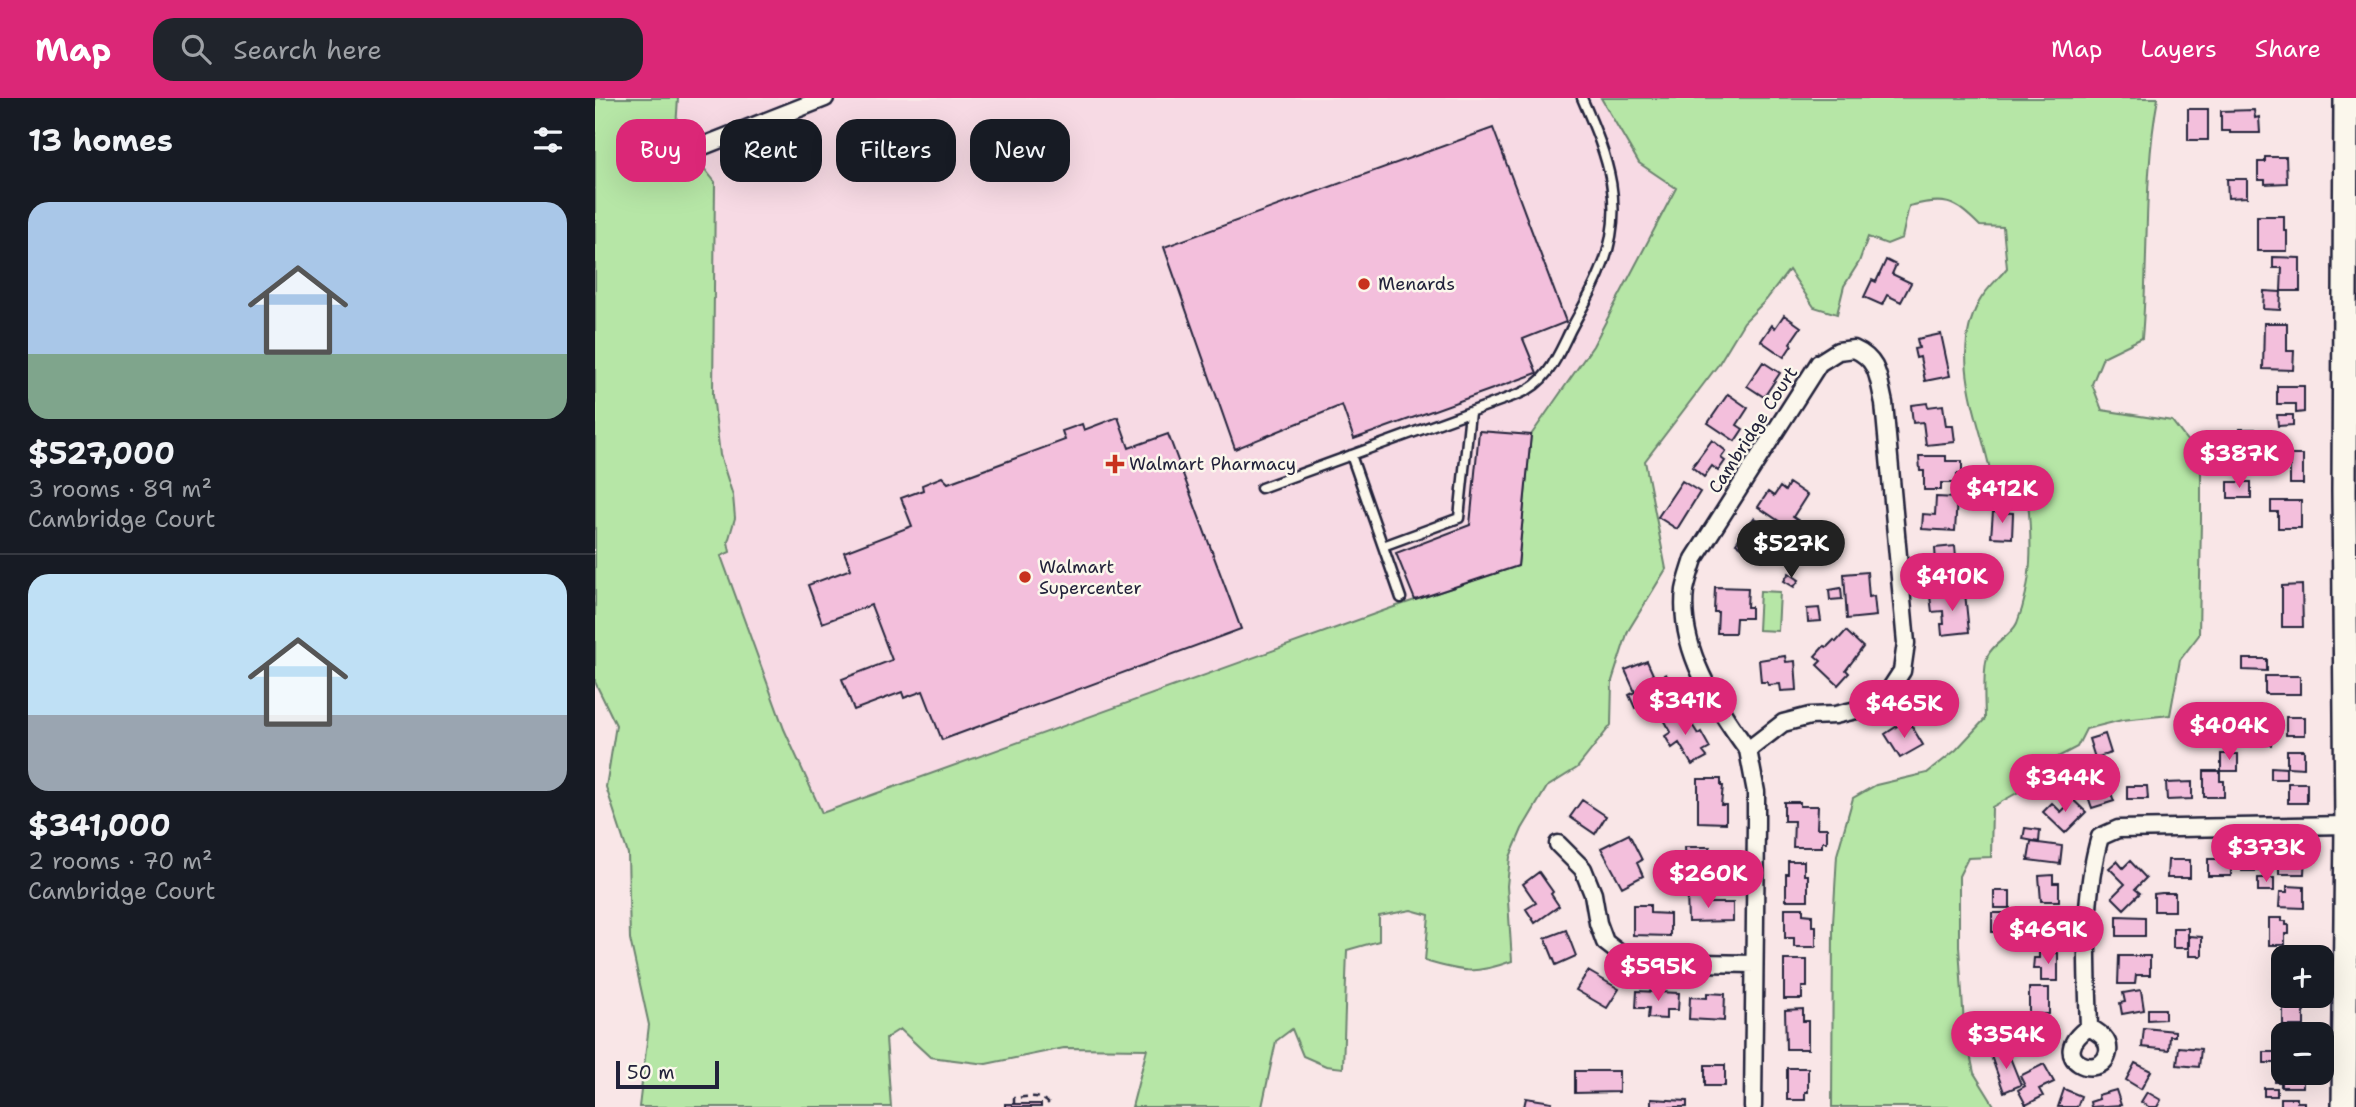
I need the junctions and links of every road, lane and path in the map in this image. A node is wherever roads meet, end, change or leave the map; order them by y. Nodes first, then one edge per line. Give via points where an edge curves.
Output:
1 (825, 98) edge
2 (1582, 98) edge
3 (2346, 98) edge
4 (706, 145) edge
5 (2350, 298) edge
6 (1470, 412) junction
7 (1351, 455) junction
8 (1261, 488) dead end
9 (2350, 509) edge
10 (1383, 546) junction
11 (1401, 598) dead end
12 (1748, 750) junction
13 (2347, 825) junction
14 (1558, 844) dead end
15 (2351, 926) edge
16 (1754, 964) junction
17 (2089, 1027) dead end
18 (1014, 1104) dead end
19 (1051, 1107) edge
20 (1753, 1107) edge
21 (2344, 1107) edge

1 - 4 street
2 - 6 lane via 1612,179 1614,217 1607,256 1547,374 1525,391
3 - 5 street
5 - 9 street
6 - 7 lane
6 - 10 lane via 1459,518
7 - 8 lane
7 - 10 lane
9 - 13 street
10 - 11 lane
12 - 12 street, Cambridge Court via 1693,657 1685,623 1685,590 1694,558 1819,363 1838,351 1854,349 1867,354 1875,366 1884,403 1906,643 1902,670 1887,694 1865,708 1783,723
12 - 16 street via 1756,802
13 - 15 street
13 - 17 street via 2125,828 2100,838 2089,891
14 - 16 street via 1583,869 1605,942 1623,956 1647,962
15 - 21 street
16 - 20 street
18 - 19 path via 1014,1098 1039,1097

